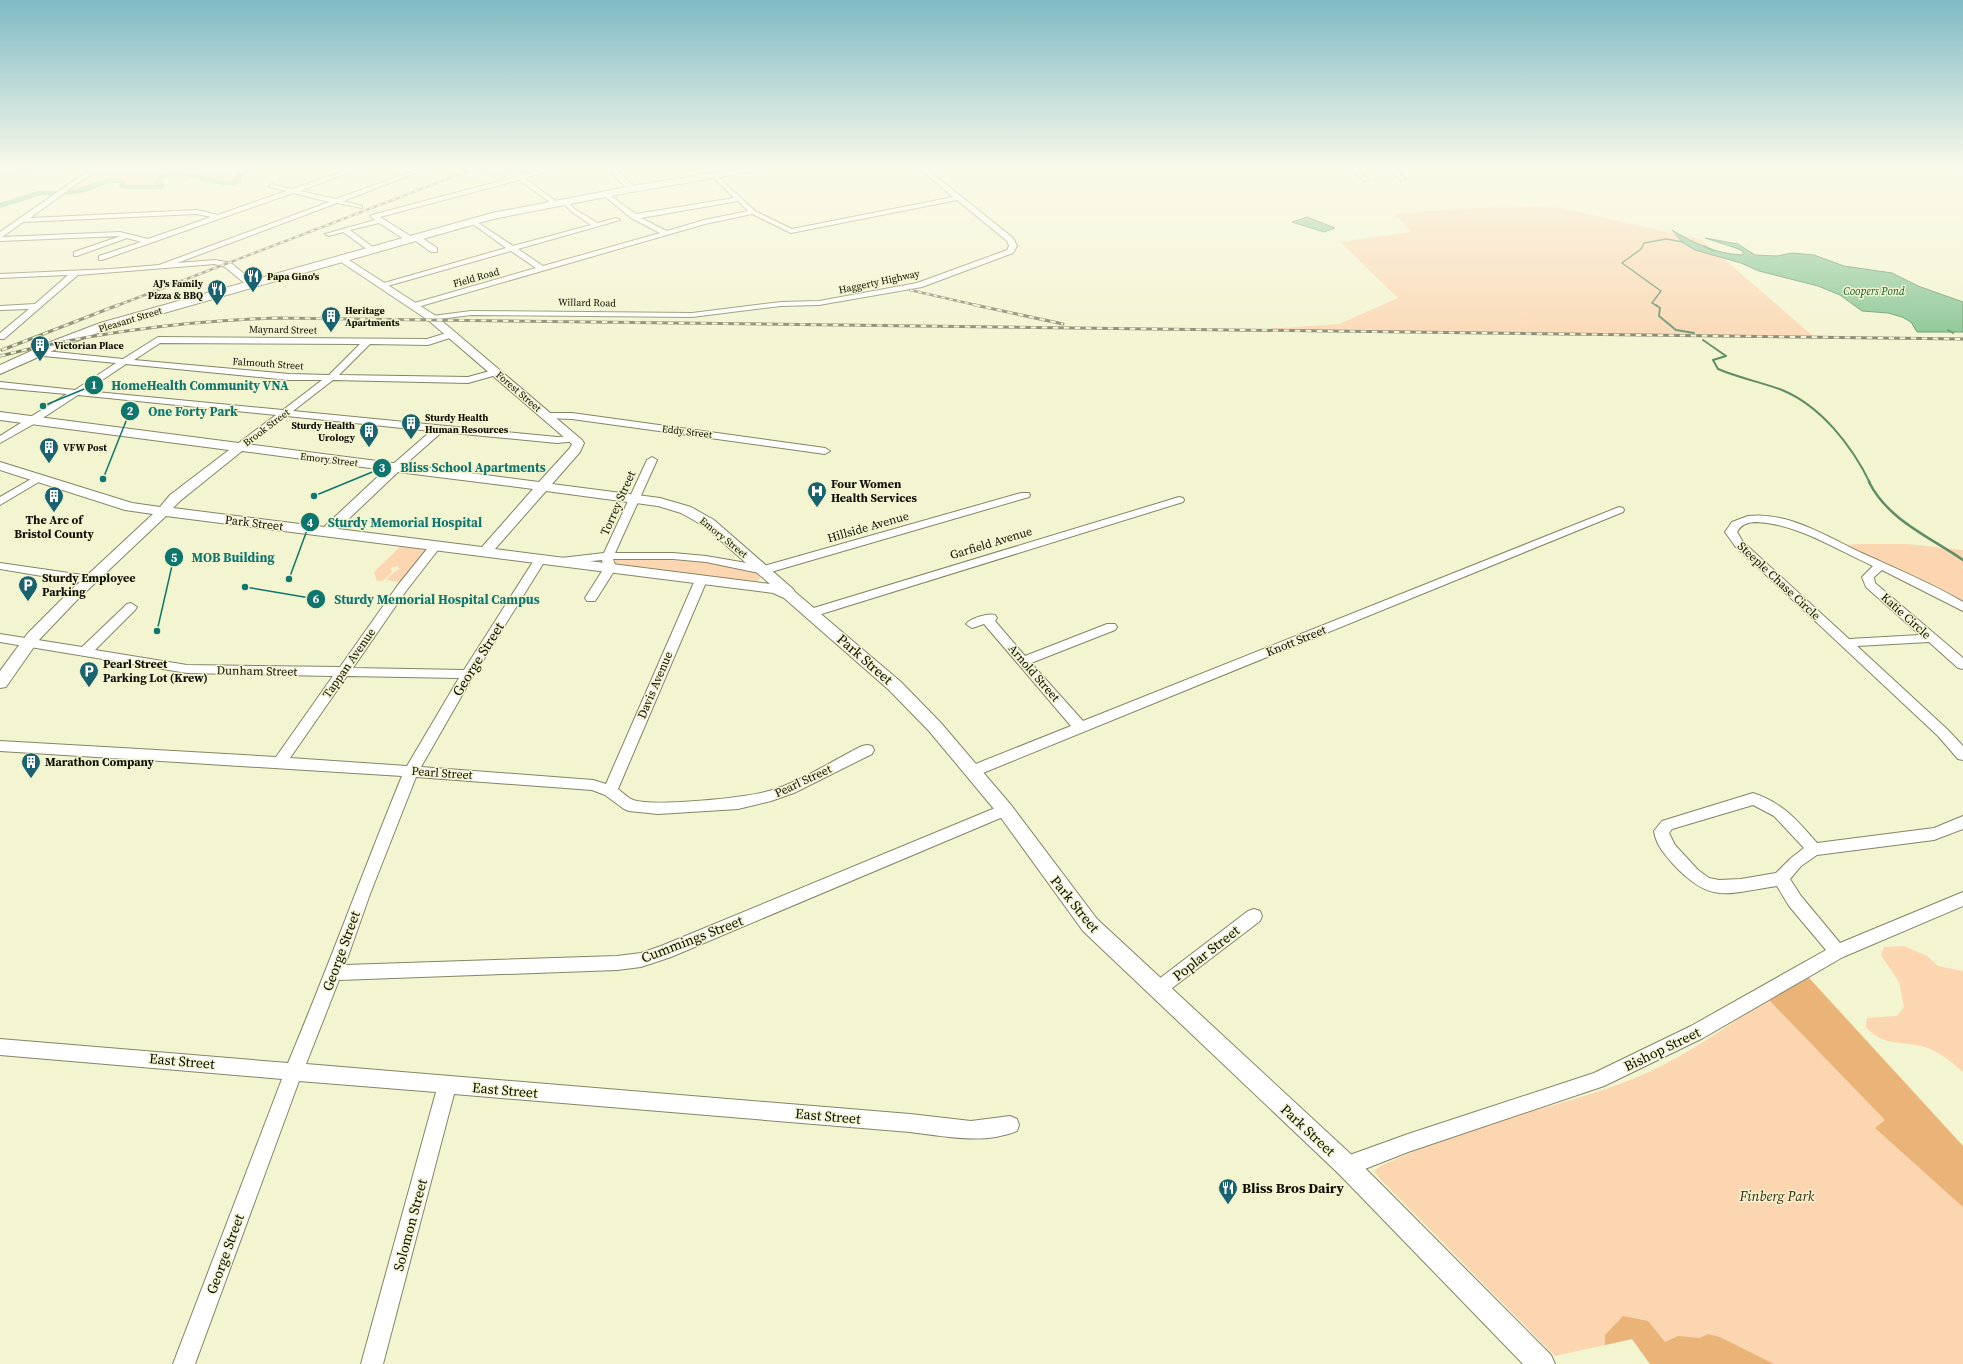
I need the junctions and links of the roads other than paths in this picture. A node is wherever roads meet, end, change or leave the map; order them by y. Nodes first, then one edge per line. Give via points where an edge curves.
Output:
1 (178, 232) edge
2 (254, 232) edge
3 (338, 232) edge
4 (347, 232) edge
5 (401, 232) edge
6 (434, 232) edge
7 (487, 232) edge
8 (572, 232) edge
9 (663, 232) edge
10 (671, 232) edge
11 (1000, 232) edge
12 (666, 233) junction
13 (328, 234) dead end
14 (129, 236) junction
15 (412, 238) junction
16 (0, 239) edge
17 (149, 242) junction
18 (511, 248) junction
19 (371, 250) junction
20 (434, 250) dead end
21 (77, 254) dead end
22 (341, 258) junction
23 (162, 266) junction
24 (542, 269) junction
25 (116, 270) junction
26 (75, 273) junction
27 (0, 276) edge
28 (251, 284) junction
29 (381, 284) junction
30 (36, 306) junction
31 (414, 306) junction
32 (0, 308) edge
33 (741, 309) joint
34 (432, 318) junction
35 (453, 334) junction
36 (1, 337) dead end
37 (368, 341) junction
38 (36, 353) junction
39 (125, 362) junction
40 (0, 370) edge
41 (497, 372) junction
42 (332, 377) junction
43 (0, 384) edge
44 (78, 392) junction
45 (285, 413) junction
46 (0, 416) edge
47 (549, 416) junction
48 (33, 421) junction
49 (440, 428) junction
50 (575, 439) junction
51 (0, 440) edge
52 (240, 447) junction
53 (825, 451) dead end
54 (652, 460) dead end
55 (0, 466) edge
56 (396, 467) junction
57 (38, 478) junction
58 (543, 486) junction
59 (1025, 495) dead end
60 (635, 497) junction
61 (1179, 500) dead end
62 (0, 502) edge
63 (1619, 510) dead end
64 (163, 511) junction
65 (327, 532) junction
66 (435, 546) junction
67 (485, 552) junction
68 (540, 559) junction
69 (609, 562) junction
70 (0, 566) edge
71 (1882, 566) junction
72 (766, 572) junction
73 (90, 580) junction
74 (701, 580) junction
75 (756, 586) junction
76 (591, 598) dead end
77 (794, 598) junction
78 (131, 607) dead end
79 (1963, 607) edge
80 (811, 613) junction
81 (972, 624) dead end
82 (1111, 627) dead end
83 (0, 638) edge
84 (1930, 638) junction
85 (29, 643) junction
86 (1846, 643) junction
87 (85, 652) junction
88 (1023, 661) junction
89 (1963, 665) edge
90 (342, 672) junction
91 (468, 674) junction
92 (0, 683) edge
93 (1081, 728) junction
94 (0, 746) edge
95 (867, 750) dead end
96 (1963, 755) edge
97 (279, 763) junction
98 (411, 771) junction
99 (973, 771) junction
100 (610, 791) junction
101 (1005, 810) junction
102 (1963, 822) edge
103 (1814, 849) junction
104 (1781, 879) junction
105 (1963, 899) edge
106 (1254, 916) dead end
107 (1837, 952) junction
108 (334, 973) junction
109 (1158, 990) junction
110 (0, 1047) edge
111 (294, 1071) junction
112 (447, 1085) junction
113 (1010, 1125) dead end
114 (1347, 1166) junction
115 (184, 1364) edge
116 (372, 1364) edge
117 (1542, 1364) edge

1 - 17 street
2 - 23 street
3 - 13 street
4 - 19 street
5 - 15 street
6 - 15 highway, Pleasant Street
7 - 18 street
8 - 18 street
9 - 12 street
10 - 12 street, Field Road
11 - 33 street, Haggerty Highway via 1010,240 1013,246 1010,251 914,286 820,303
12 - 24 street, Field Road
14 - 16 street via 120,234
14 - 17 street
14 - 21 street
15 - 19 highway, Pleasant Street
15 - 20 street
17 - 25 street via 102,258 116,266
18 - 24 street
18 - 29 street
19 - 22 highway, Pleasant Street
22 - 28 highway, Pleasant Street
22 - 29 main road, Forest Street
23 - 25 street
23 - 28 street via 218,262 228,266
24 - 31 street, Field Road
25 - 26 street
26 - 27 street
26 - 30 street
28 - 38 highway, Pleasant Street via 104,326
29 - 31 main road, Forest Street
30 - 32 street
30 - 36 street
31 - 34 main road, Forest Street
33 - 34 street, Willard Road via 720,313 674,315 549,312 471,313
34 - 35 main road, Forest Street
35 - 37 street, Maynard Street via 430,342
35 - 41 main road, Forest Street
37 - 39 street, Maynard Street via 158,340
37 - 42 street, Brook Street
38 - 39 street, Falmouth Street
38 - 40 highway, Pleasant Street
39 - 42 street, Falmouth Street via 280,376
39 - 44 street
41 - 42 street, Falmouth Street via 468,380
41 - 47 main road, Forest Street
42 - 45 street, Brook Street
43 - 44 street
44 - 45 street
44 - 48 street
45 - 49 street
45 - 52 street, Brook Street
46 - 48 main road, Emory Street
47 - 50 main road, Forest Street
47 - 53 street, Eddy Street via 572,416
48 - 51 street
48 - 52 main road, Emory Street
49 - 50 street via 557,440
49 - 56 street
50 - 58 main road via 577,448
52 - 56 main road, Emory Street
52 - 64 main road, Brook Street via 187,488
54 - 60 street, Torrey Street
55 - 57 main road, Park Street
56 - 58 main road, Emory Street
56 - 65 main road
57 - 62 street
57 - 64 main road, Park Street via 122,505
58 - 60 main road, Emory Street
58 - 67 main road
59 - 72 street, Hillside Avenue
60 - 69 street, Torrey Street
60 - 72 main road, Emory Street via 675,506 701,518
61 - 80 street, Garfield Avenue
63 - 93 street, Knott Street
64 - 65 main road, Park Street
64 - 73 main road, Brook Street
65 - 66 main road, Park Street
66 - 67 main road, Park Street
66 - 90 street, Tappan Avenue
67 - 68 main road, Park Street
68 - 69 main road, Park Street via 560,562
68 - 91 street, George Street
69 - 72 street, Park Street via 692,557 749,566
69 - 74 main road, Park Street
69 - 76 street, Torrey Street
70 - 73 street
71 - 79 street, Steeple Chase Circle via 1925,585
71 - 84 street, Katie Circle via 1868,577 1870,584
71 - 86 street, Steeple Chase Circle via 1776,521 1746,520 1733,527 1731,532 1739,544
72 - 75 main road via 765,581
72 - 77 main road, Emory Street
73 - 85 main road, Brook Street
74 - 75 main road, Park Street
74 - 100 street, Davis Avenue
75 - 77 main road, Park Street via 776,589
77 - 80 main road, Park Street
78 - 87 street
80 - 99 main road, Park Street via 895,686
81 - 88 street, Arnold Street via 989,619
82 - 88 street
83 - 85 street, Dunham Street
84 - 86 street
84 - 89 street, Katie Circle
85 - 87 street, Dunham Street
85 - 92 main road, Brook Street
86 - 96 street, Steeple Chase Circle via 1943,733
87 - 90 street, Dunham Street via 187,669
88 - 93 street, Arnold Street
90 - 91 street, Dunham Street
90 - 97 street, Tappan Avenue
91 - 98 street, George Street
93 - 99 street, Knott Street
94 - 97 street, Pearl Street
95 - 100 street, Pearl Street via 789,789 738,804 658,808 628,805
97 - 98 street, Pearl Street
98 - 100 street, Pearl Street via 593,785
98 - 108 street, George Street
99 - 101 main road, Park Street
101 - 108 street, Cummings Street via 641,960
101 - 109 main road, Park Street via 1090,925
102 - 103 street via 1934,834
103 - 104 street via 1802,855
103 - 104 street via 1773,808 1763,801 1753,799 1667,825 1661,831 1662,840 1670,851 1704,883 1715,887 1728,887
104 - 107 street
105 - 107 street, Bishop Street
106 - 109 street, Poplar Street
107 - 114 street, Bishop Street via 1697,1032 1598,1080
108 - 111 street, George Street
109 - 114 main road, Park Street
110 - 111 street, East Street
111 - 112 street, East Street
111 - 115 street, George Street
112 - 113 street, East Street via 902,1122 971,1130
112 - 116 street, Solomon Street
114 - 117 main road, Park Street

